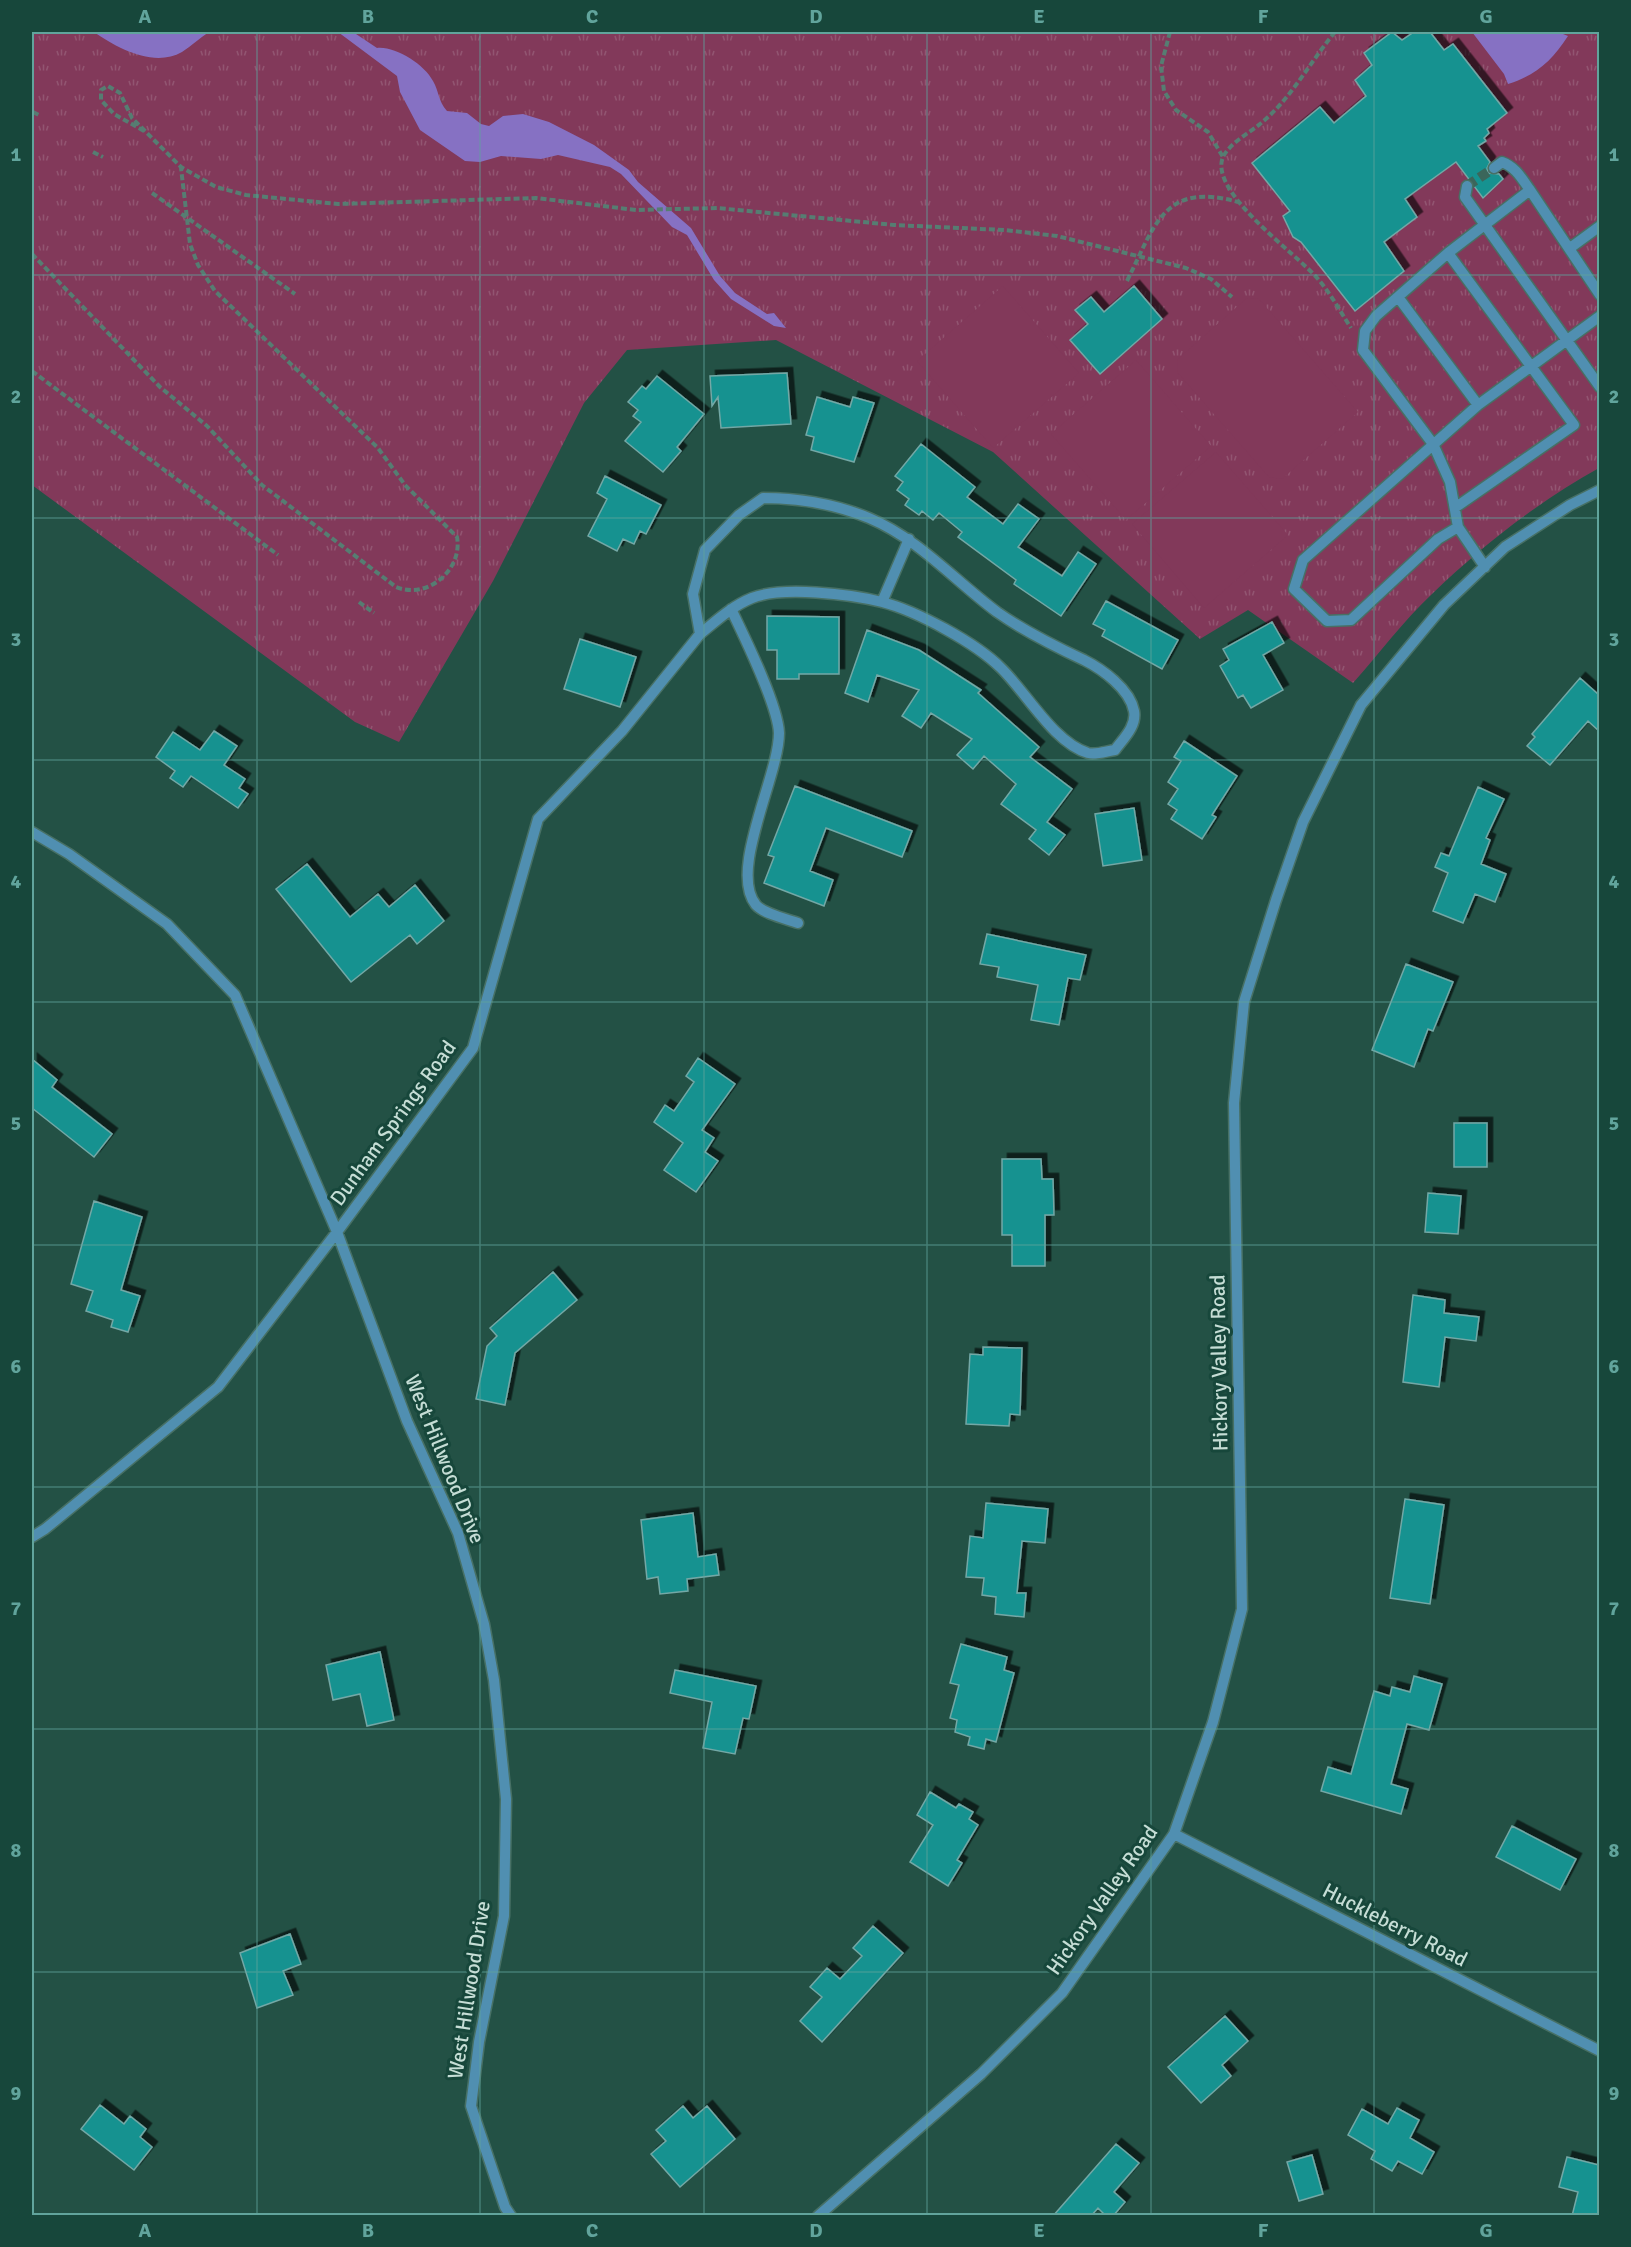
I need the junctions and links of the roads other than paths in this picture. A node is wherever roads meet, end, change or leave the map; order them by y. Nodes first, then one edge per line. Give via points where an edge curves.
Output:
1 (1494, 168) dead end
2 (1467, 186) dead end
3 (1530, 190) junction
4 (1485, 225) junction
5 (1599, 226) edge
6 (1570, 248) junction
7 (1448, 254) junction
8 (1599, 295) edge
9 (1398, 297) junction
10 (1599, 316) edge
11 (1567, 341) junction
12 (1531, 366) junction
13 (1599, 387) edge
14 (1478, 405) junction
15 (1433, 444) junction
16 (1599, 490) edge
17 (1456, 507) junction
18 (1458, 526) junction
19 (909, 539) junction
20 (1485, 567) junction
21 (882, 602) junction
22 (731, 609) junction
23 (700, 634) junction
24 (32, 832) edge
25 (798, 923) dead end
26 (337, 1232) junction
27 (32, 1537) edge
28 (1174, 1834) junction
29 (1599, 2051) edge
30 (511, 2216) edge
31 (818, 2216) edge

1 - 3 street via 1502,162 1509,164
2 - 4 street via 1465,197
3 - 4 street
3 - 6 street
4 - 7 street
4 - 11 street
5 - 6 street
6 - 8 street
7 - 9 street
7 - 12 street
9 - 14 street
9 - 15 street via 1365,331 1363,350
10 - 11 street
11 - 12 street
11 - 13 street
12 - 14 street
12 - 17 street via 1574,425
14 - 15 street
15 - 17 street
15 - 18 street via 1303,560 1294,589 1327,621 1351,620 1438,538
16 - 20 street, Hickory Valley Road via 1506,547
17 - 18 street
18 - 20 street
19 - 21 street
19 - 21 street, Dunham Springs Road via 997,612 1101,669 1124,692 1134,711 1131,730 1115,750 1090,753 1074,746 1056,731 1000,666 945,629
19 - 23 street, Dunham Springs Road via 839,507 794,498 763,498 739,515 705,550 693,594
20 - 28 street, Hickory Valley Road via 1444,605 1361,705 1303,822 1244,1002 1234,1102 1242,1609 1213,1722
21 - 22 street, Dunham Springs Road via 784,590
22 - 23 street, Dunham Springs Road
22 - 25 street via 753,657 779,732 747,868 749,892 757,907
23 - 26 street, Dunham Springs Road via 622,731 538,819 473,1048
24 - 26 street, West Hillwood Drive via 167,924 235,995
26 - 27 street, Dunham Springs Road via 218,1387
26 - 30 street, West Hillwood Drive via 407,1422 458,1533 484,1624 494,1680 506,1799 504,1916 479,2042 471,2106
28 - 29 street, Huckleberry Road
28 - 31 street, Hickory Valley Road via 1062,1993 981,2074

